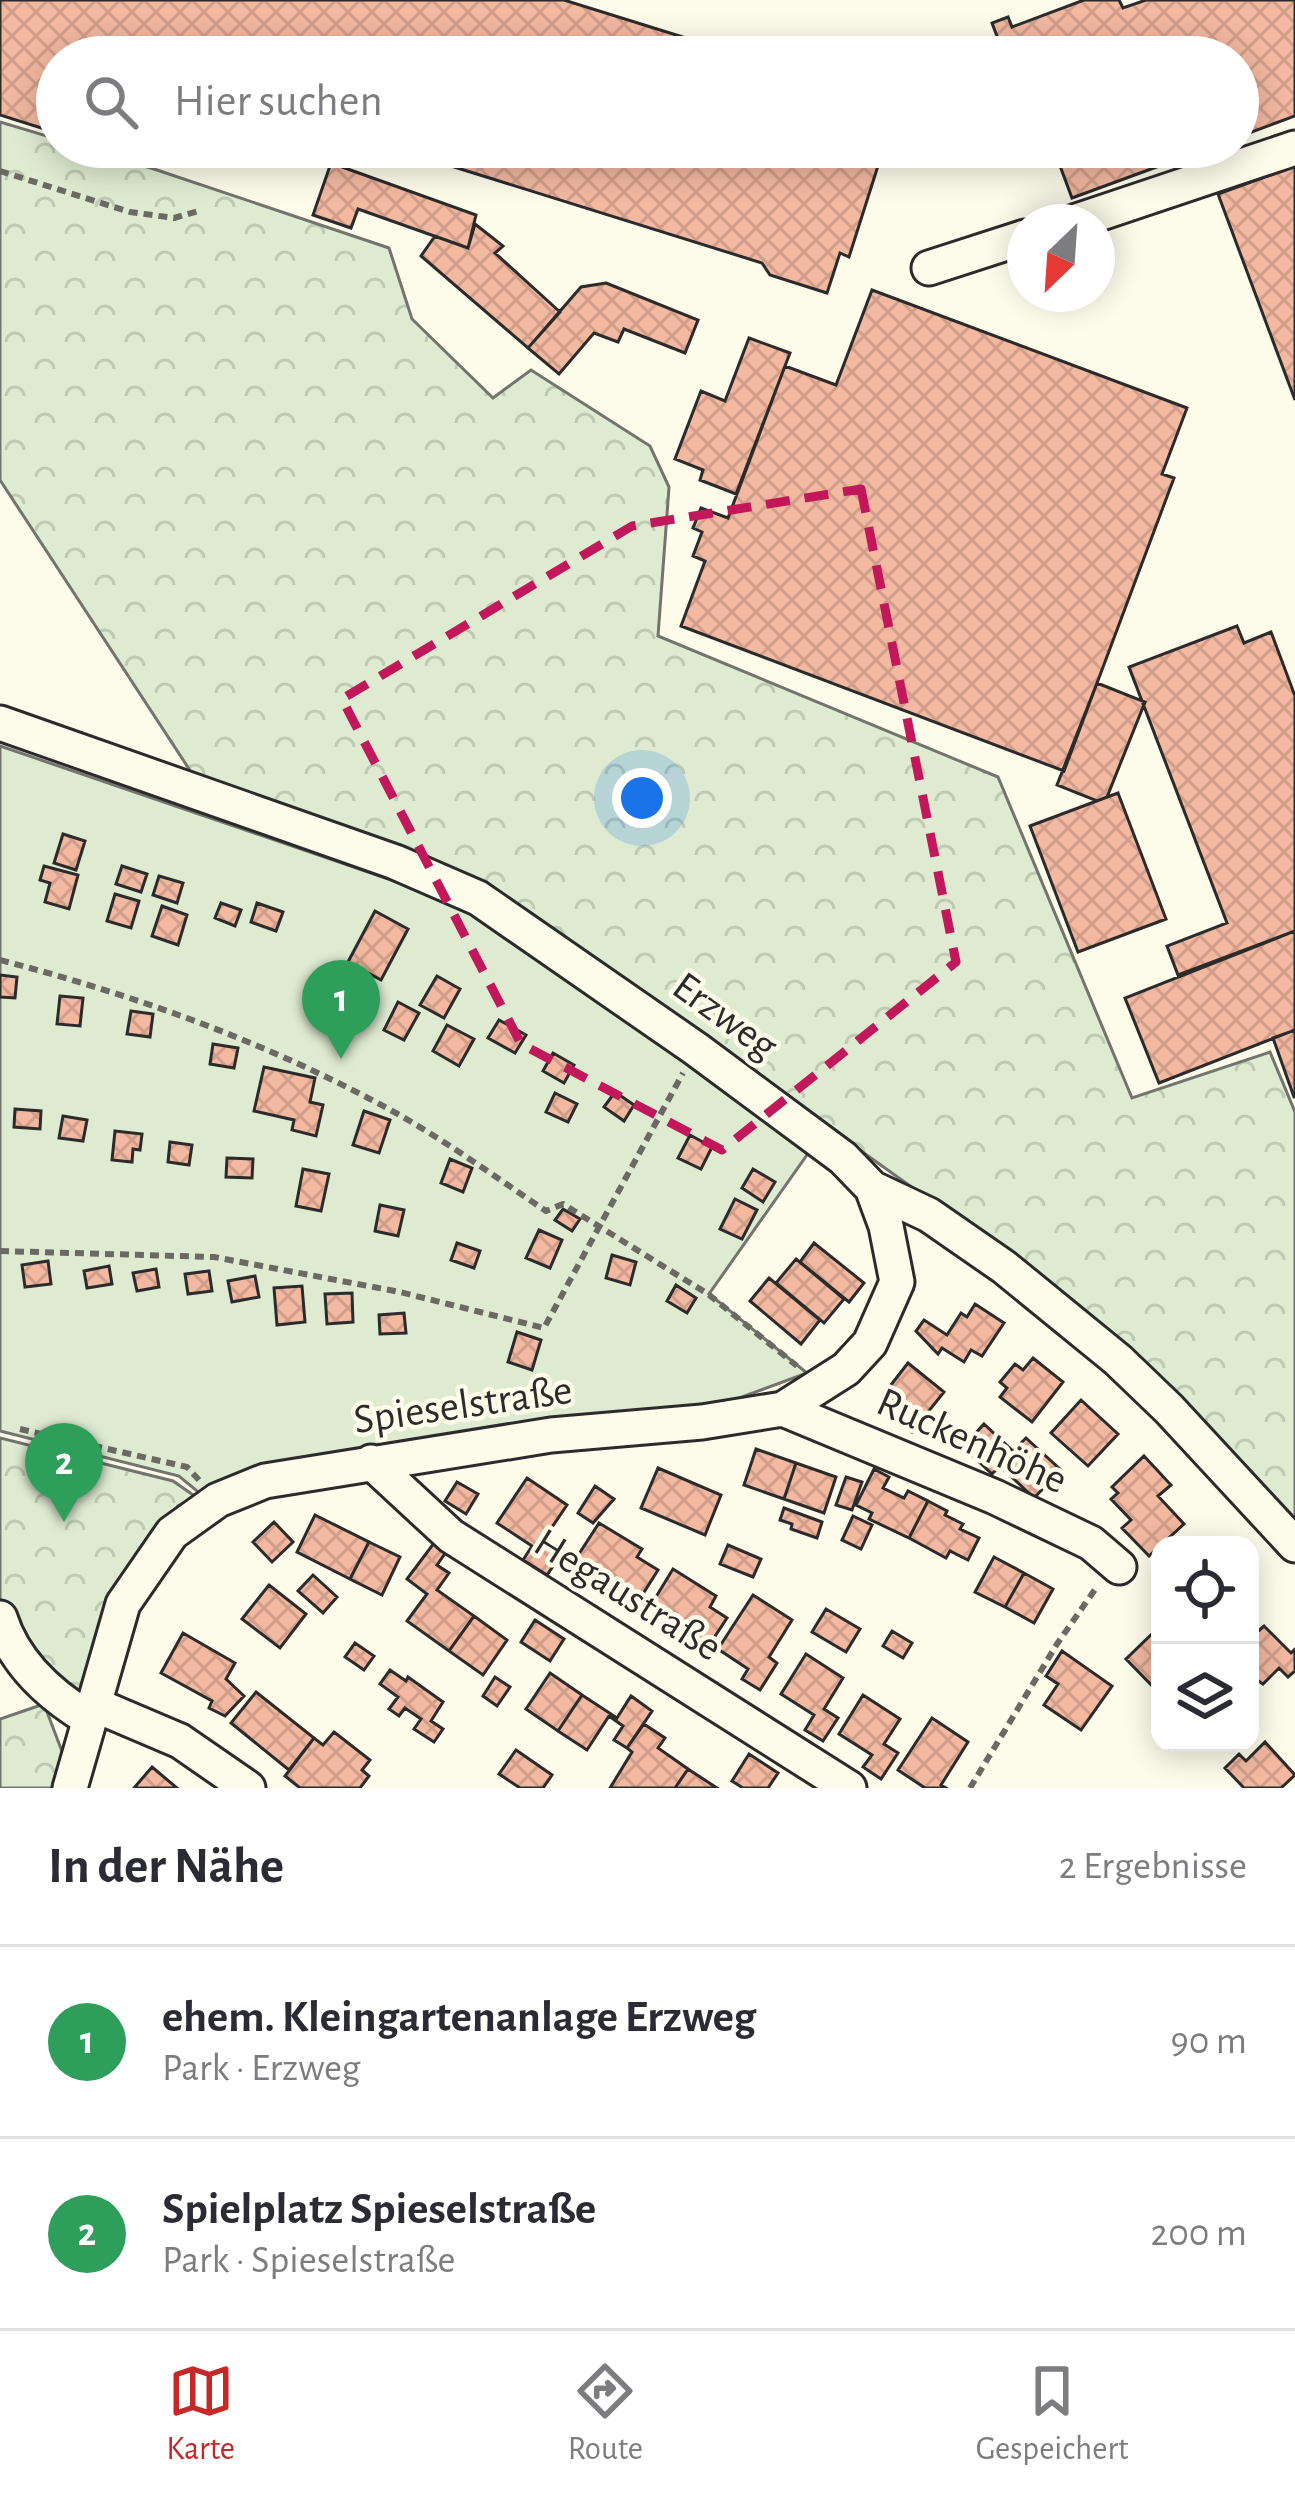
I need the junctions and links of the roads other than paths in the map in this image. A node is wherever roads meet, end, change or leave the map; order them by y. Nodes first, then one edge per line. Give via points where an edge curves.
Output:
1 (1295, 148) edge
2 (1259, 160) edge
3 (1235, 168) edge
4 (1115, 208) edge
5 (1007, 244) edge
6 (929, 268) dead end
7 (0, 724) edge
8 (872, 1188) junction
9 (783, 1409) junction
10 (371, 1462) junction
11 (1295, 1545) edge
12 (1119, 1567) road end
13 (0, 1618) edge
14 (90, 1711) junction
15 (70, 1788) edge
16 (248, 1788) edge
17 (849, 1788) edge

1 - 2 street
3 - 4 street
5 - 6 street
7 - 8 street, Erzweg via 478,898 696,1049
8 - 9 street, Spieselstraße via 897,1282 870,1343
8 - 11 street, Erzweg via 1004,1267 1118,1360
9 - 10 street, Spieselstraße
9 - 12 street, Ruckenhöhe via 995,1497 1091,1544
10 - 14 street, Spieselstraße via 265,1481 218,1500 172,1533 123,1604
10 - 17 street, Hegaustraße via 451,1536
13 - 14 street via 50,1695
14 - 15 street, Spieselstraße
14 - 16 street via 180,1741

